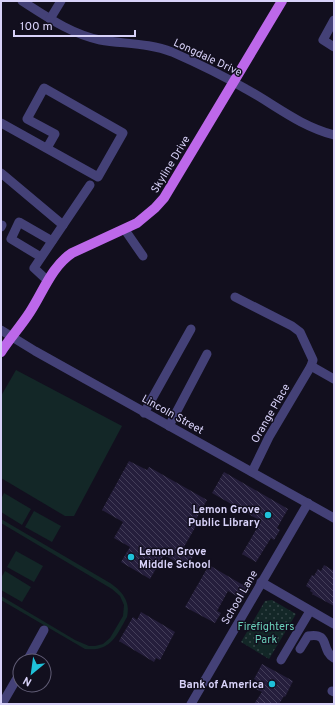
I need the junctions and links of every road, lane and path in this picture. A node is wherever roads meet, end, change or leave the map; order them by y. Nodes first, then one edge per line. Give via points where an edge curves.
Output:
1 (22, 1) edge
2 (61, 1) edge
3 (282, 1) edge
4 (50, 19) junction
5 (334, 20) edge
6 (334, 47) edge
7 (232, 82) junction
8 (1, 123) edge
9 (334, 135) edge
10 (47, 148) junction
11 (1, 173) edge
12 (90, 185) dead end
13 (63, 225) junction
14 (125, 230) junction
15 (52, 241) junction
16 (143, 256) dead end
17 (41, 257) junction
18 (48, 281) junction
19 (235, 297) dead end
20 (191, 329) dead end
21 (1, 330) edge
22 (11, 336) junction
23 (1, 352) edge
24 (207, 354) dead end
25 (311, 366) junction
26 (334, 379) edge
27 (144, 413) junction
28 (169, 426) junction
29 (252, 472) junction
30 (308, 503) junction
31 (334, 518) edge
32 (261, 582) junction
33 (310, 611) junction
34 (334, 624) edge
35 (44, 630) dead end
36 (300, 649) dead end
37 (31, 653) edge
38 (334, 658) edge
39 (281, 660) dead end
40 (12, 686) edge
41 (2, 704) edge
42 (191, 704) edge

1 - 4 street, Longdale Drive
2 - 4 street
3 - 7 main road, Skyline Drive
4 - 7 street, Longdale Drive via 70,30 100,40 147,45 170,51
5 - 6 street via 323,40
7 - 9 street, Longdale Drive via 292,118
7 - 14 main road, Skyline Drive via 164,198 137,224
8 - 10 street
10 - 10 street via 98,176 123,133 44,88 27,118 55,134
11 - 13 street
12 - 13 street
13 - 15 street
14 - 16 street
14 - 18 main road, Skyline Drive via 72,253 63,259
15 - 17 street
15 - 17 street via 19,222 11,239
17 - 18 street via 34,268
18 - 22 main road, Skyline Drive via 29,313
19 - 25 street via 300,332 314,360
20 - 27 street
21 - 22 street, Lincoln Street
22 - 23 main road, Skyline Drive
22 - 27 street, Lincoln Street
24 - 28 street
25 - 26 street
25 - 29 street, Orange Place via 269,437
27 - 28 street, Lincoln Street
28 - 29 street, Lincoln Street
29 - 30 street, Lincoln Street
30 - 31 street, Lincoln Street
30 - 32 street, School Lane
32 - 33 street
32 - 42 street, School Lane
33 - 34 street
33 - 39 street
35 - 37 street
36 - 38 street via 308,636 320,636
40 - 41 street

